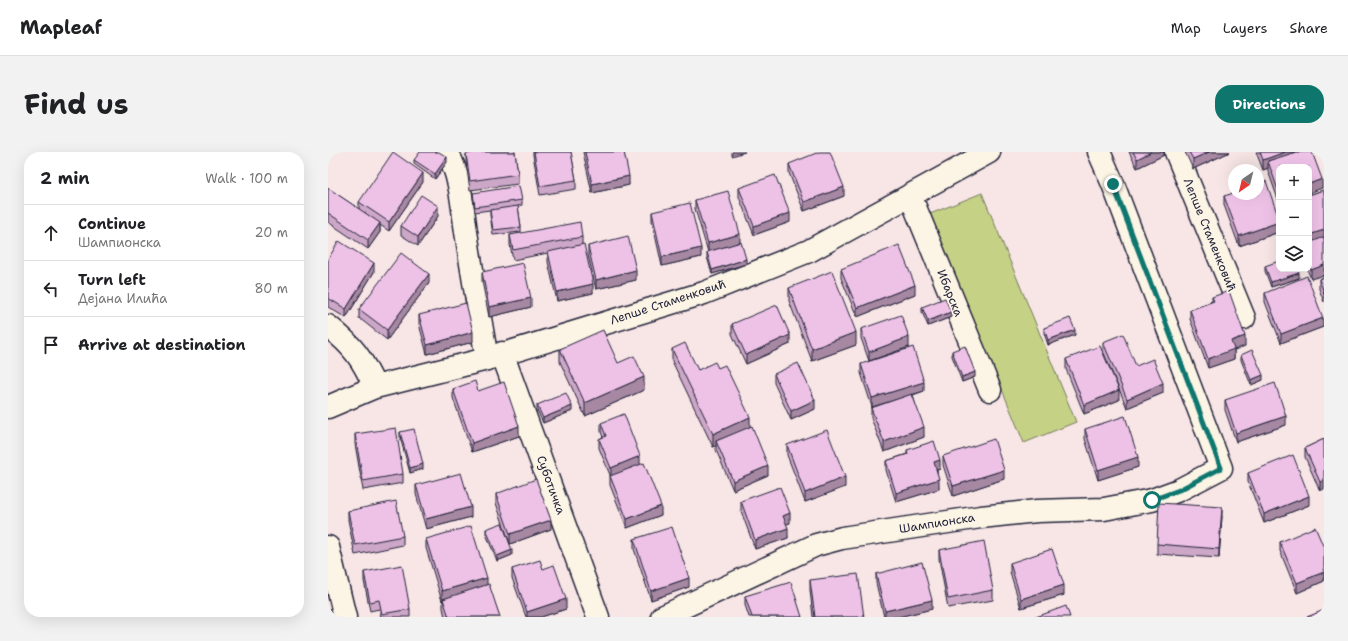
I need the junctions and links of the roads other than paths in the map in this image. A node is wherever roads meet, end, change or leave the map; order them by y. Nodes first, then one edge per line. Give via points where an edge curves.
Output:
1 (447, 152) edge
2 (989, 152) edge
3 (1098, 152) edge
4 (1176, 152) edge
5 (910, 195) junction
6 (1244, 318) dead end
7 (328, 326) edge
8 (494, 356) junction
9 (375, 387) junction
10 (990, 390) dead end
11 (328, 407) edge
12 (328, 547) edge
13 (345, 617) edge
14 (598, 617) edge
15 (662, 617) edge

1 - 8 street, Суботичка via 455,167 461,192 466,232
2 - 5 street, Лепше Стаменковић
3 - 15 street, Шампионска via 1113,184 1221,468 1179,490 1152,500 1104,508 981,517 842,538 816,545
4 - 6 street, Лепше Стаменковић
5 - 8 street, Лепше Стаменковић via 809,251 704,293
5 - 10 street, Ибарска
7 - 9 street via 349,343 366,365
8 - 9 street, Лепше Стаменковић
8 - 14 street, Суботичка
9 - 11 street, Лепше Стаменковић
12 - 13 street

